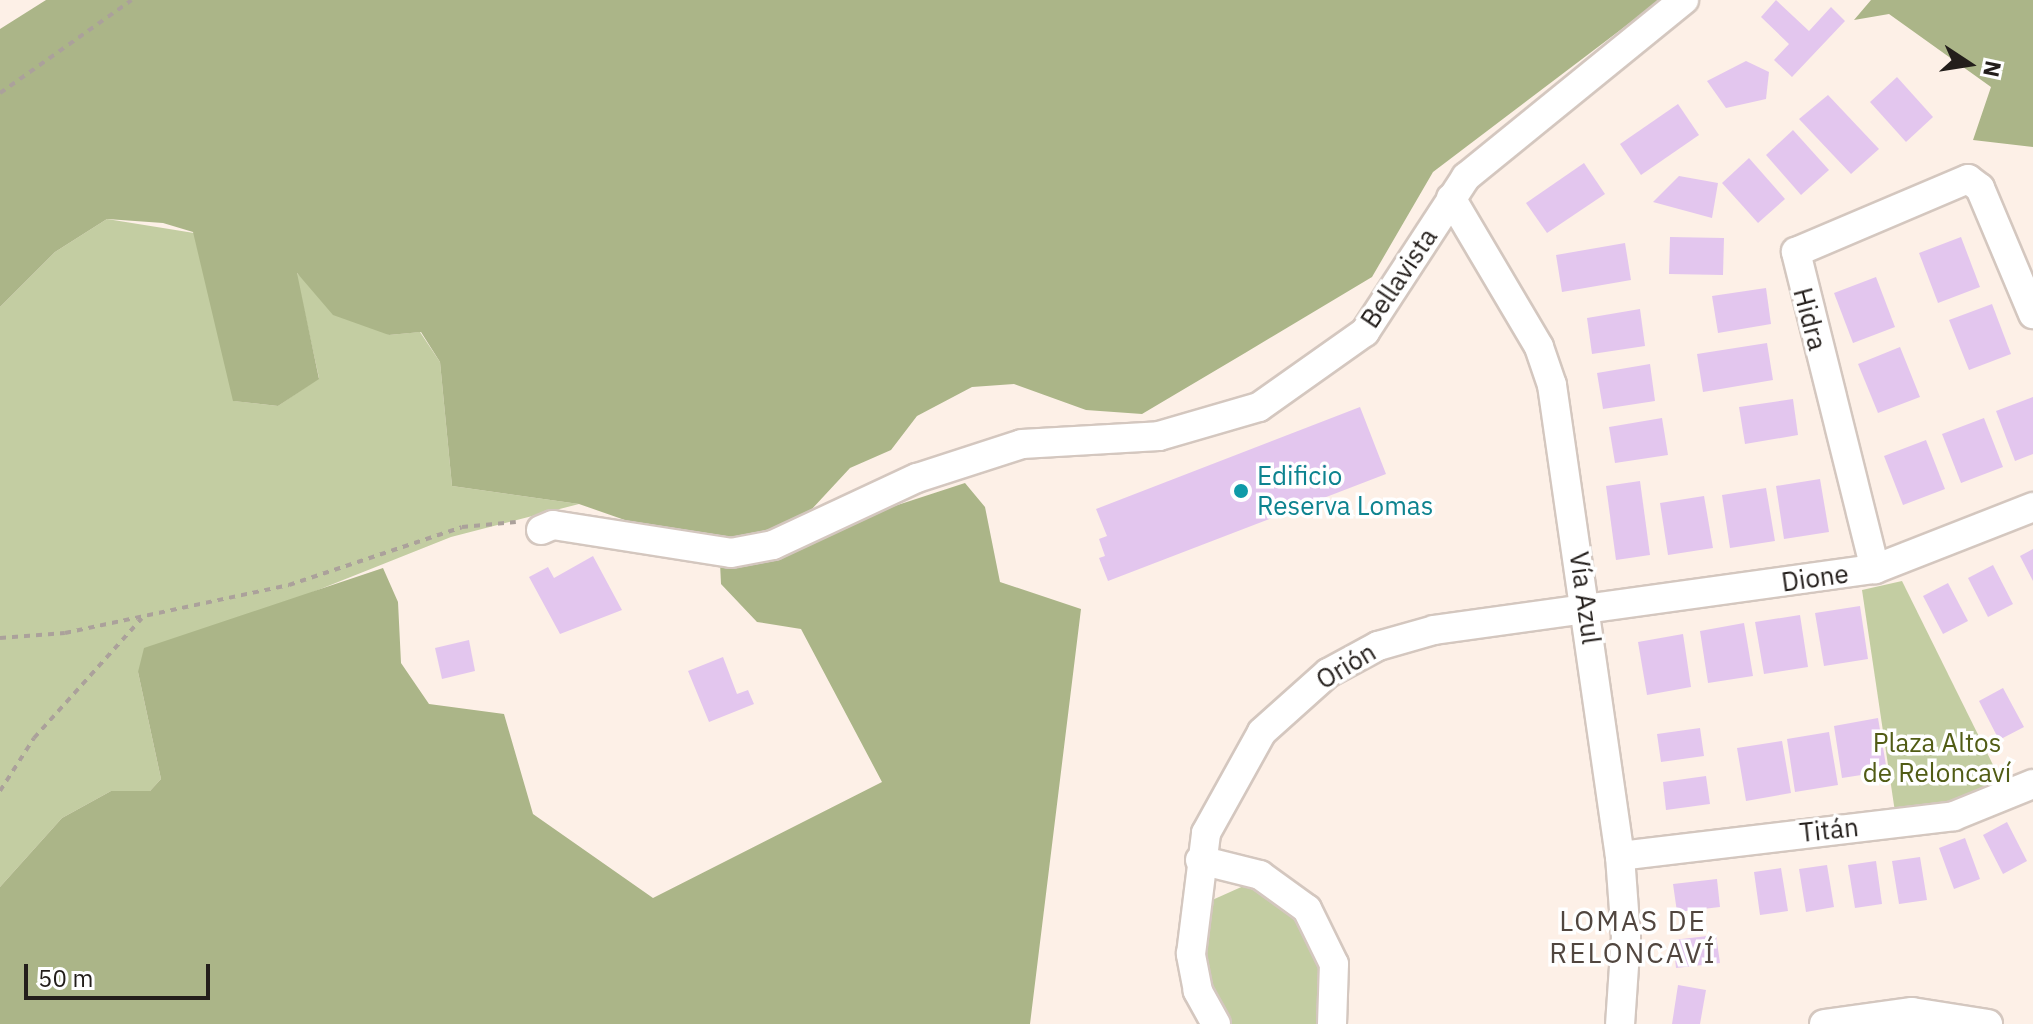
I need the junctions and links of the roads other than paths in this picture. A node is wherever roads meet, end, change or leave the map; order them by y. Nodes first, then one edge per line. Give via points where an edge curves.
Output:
1 (1684, 0) edge
2 (1451, 198) junction
3 (2033, 314) edge
4 (2033, 507) edge
5 (541, 530) road end
6 (1875, 569) junction
7 (1587, 609) junction
8 (2033, 784) edge
9 (1620, 856) junction
10 (1200, 860) junction
11 (1216, 1024) edge
12 (1332, 1024) edge
13 (1620, 1024) edge
14 (1824, 1024) edge
15 (1988, 1024) edge

1 - 2 street, Bellavista via 1507,139
2 - 5 street, Bellavista via 1365,332 1259,407 1159,436 1022,444 917,478 773,545 731,553 553,525
2 - 7 street, Vía Azul via 1546,363
3 - 6 street, Hidra via 1980,188 1968,179 1796,252
4 - 6 street, Dione
6 - 7 street, Dione
7 - 9 street, Vía Azul
7 - 10 street, Orión via 1406,636 1328,673 1245,756 1216,806
8 - 9 street, Titán via 1975,811 1931,820
9 - 13 street, Vía Azul via 1626,937
10 - 11 street, Orión via 1193,970
10 - 12 street via 1260,875 1307,909 1334,964
14 - 15 street via 1912,1012

